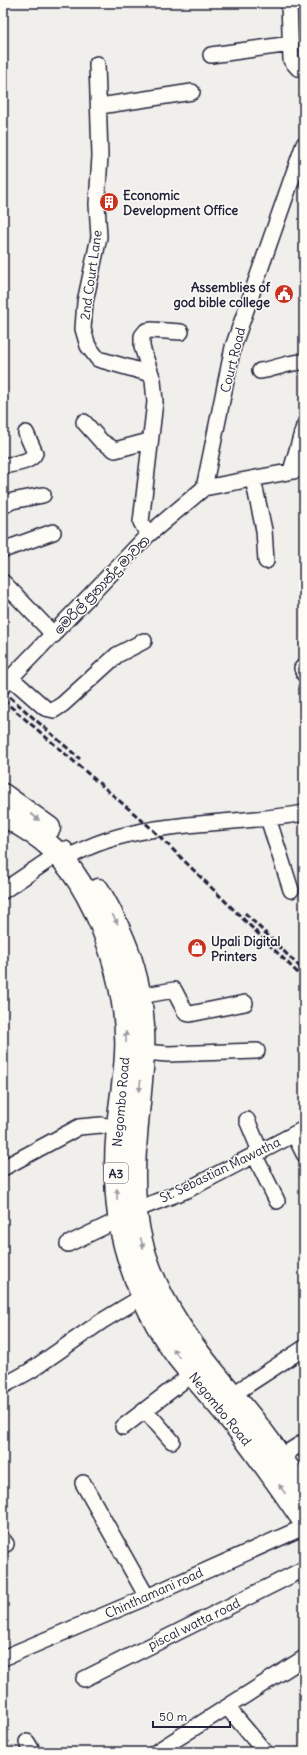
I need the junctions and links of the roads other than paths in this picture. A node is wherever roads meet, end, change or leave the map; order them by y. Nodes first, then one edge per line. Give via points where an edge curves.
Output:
1 (289, 3) edge
2 (292, 44) junction
3 (211, 55) dead end
4 (97, 64) dead end
5 (304, 70) edge
6 (192, 92) dead end
7 (100, 106) junction
8 (304, 144) edge
9 (181, 332) dead end
10 (304, 362) edge
11 (260, 371) dead end
12 (151, 374) junction
13 (84, 422) dead end
14 (304, 426) edge
15 (26, 433) dead end
16 (149, 441) junction
17 (3, 466) edge
18 (297, 470) edge
19 (253, 479) junction
20 (204, 488) junction
21 (44, 495) dead end
22 (3, 506) edge
23 (53, 532) dead end
24 (148, 535) junction
25 (3, 550) edge
26 (266, 560) dead end
27 (3, 582) edge
28 (54, 635) junction
29 (144, 641) dead end
30 (7, 682) edge
31 (3, 795) edge
32 (304, 813) edge
33 (3, 814) edge
34 (268, 818) junction
35 (65, 854) junction
36 (291, 890) dead end
37 (3, 891) edge
38 (140, 996) junction
39 (245, 1003) dead end
40 (257, 1051) dead end
41 (143, 1052) junction
42 (247, 1120) dead end
43 (118, 1128) junction
44 (299, 1131) edge
45 (257, 1152) junction
46 (304, 1154) edge
47 (3, 1168) edge
48 (277, 1201) dead end
49 (127, 1216) junction
50 (68, 1244) dead end
51 (142, 1297) junction
52 (304, 1348) edge
53 (192, 1374) junction
54 (3, 1386) edge
55 (232, 1395) junction
56 (146, 1410) junction
57 (124, 1427) dead end
58 (172, 1441) dead end
59 (304, 1442) edge
60 (280, 1457) junction
61 (82, 1484) dead end
62 (304, 1491) edge
63 (304, 1521) edge
64 (304, 1527) edge
65 (304, 1569) edge
66 (147, 1597) junction
67 (3, 1658) edge
68 (304, 1658) edge
69 (84, 1679) dead end
70 (226, 1707) junction
71 (156, 1752) edge
72 (265, 1752) edge

1 - 2 street
2 - 3 street
2 - 5 street via 291,60 298,68
4 - 7 street, 2nd Court Lane
6 - 7 street
7 - 12 street, 2nd Court Lane via 97,204 99,237 85,302 83,329 88,346 98,359
8 - 20 street, Court Road via 233,347
9 - 12 street via 151,330 142,336 142,346
10 - 11 street
12 - 16 street via 155,402
13 - 16 street via 101,441 115,450
14 - 18 street
15 - 17 street via 34,456 30,460
16 - 24 street via 142,522
18 - 19 street
19 - 20 street
19 - 26 street via 264,530
20 - 24 street, මෙරිල් ප්‍රනාන්දු මාවත
21 - 22 street via 12,501
23 - 25 street
24 - 28 street, මෙරිල් ප්‍රනාන්දු මාවත
27 - 28 street
28 - 30 street, මෙරිල් ප්‍රනාන්දු මාවත
29 - 30 street via 117,655 54,710 45,708
31 -> 35 highway, Negombo Road / A3 via 49,828
32 - 34 street
33 - 35 highway, Negombo Road / A3
34 - 35 street via 152,829
34 - 36 street
35 - 37 street
35 -> 38 highway, Negombo Road / A3 via 85,869 117,922 128,949
43 -> 35 highway, Negombo Road / A3 via 126,1054 126,1021 119,982 113,958 92,905
38 - 39 street via 174,990 186,1013 190,1014
38 - 41 highway, Negombo Road / A3
40 - 41 street via 168,1054
41 -> 49 highway, Negombo Road / A3
42 - 45 street
43 - 47 street via 101,1125 79,1127
49 -> 43 highway, Negombo Road / A3 via 116,1177
44 - 45 street, St. Sebastian Mawatha
44 - 46 street
45 - 48 street
45 - 49 street, St. Sebastian Mawatha via 186,1190
49 - 50 street, St. Sebastian Mawatha
49 - 51 highway, Negombo Road / A3 via 128,1256
49 -> 55 highway, Negombo Road / A3 via 166,1306
53 -> 51 highway, Negombo Road / A3 via 164,1336
51 - 54 street
52 - 55 street
53 - 56 street
63 -> 53 highway, Negombo Road / A3 via 235,1425
55 - 60 highway, Negombo Road / A3
56 - 57 street
56 - 58 street
59 - 60 street
60 - 62 highway, Negombo Road / A3
61 - 66 street
64 - 66 street, Chinthamani road
65 - 69 street, piscal watta road
66 - 67 street, Chinthamani road
68 - 70 street
70 - 71 street
70 - 72 street

